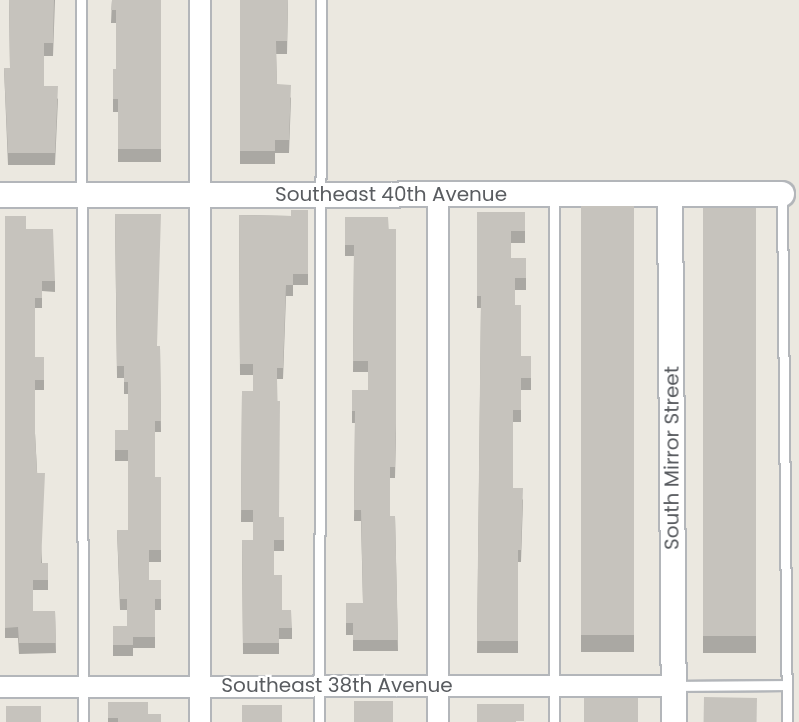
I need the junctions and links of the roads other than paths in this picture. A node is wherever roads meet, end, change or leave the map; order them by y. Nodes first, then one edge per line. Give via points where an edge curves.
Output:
1 (81, 0) edge
2 (200, 0) edge
3 (321, 0) edge
4 (200, 193) junction
5 (438, 193) junction
6 (80, 194) junction
7 (320, 194) junction
8 (554, 194) junction
9 (782, 194) joint
10 (0, 195) edge
11 (670, 195) junction
12 (200, 685) junction
13 (438, 685) junction
14 (554, 685) junction
15 (787, 685) junction
16 (319, 686) junction
17 (674, 686) junction
18 (0, 687) edge
19 (83, 687) junction
20 (83, 722) edge
21 (200, 722) edge
22 (319, 722) edge
23 (438, 722) edge
24 (554, 722) edge
25 (674, 722) edge
26 (787, 722) edge

1 - 6 lane
2 - 4 street
3 - 7 lane
4 - 6 street, Southeast 40th Avenue
4 - 7 street, Southeast 40th Avenue
4 - 12 street
5 - 7 street, Southeast 40th Avenue
5 - 8 street, Southeast 40th Avenue
5 - 13 street
6 - 10 street, Southeast 40th Avenue
6 - 19 lane
7 - 16 lane
8 - 11 street, Southeast 40th Avenue
8 - 14 lane
9 - 11 street, Southeast 40th Avenue
9 - 15 lane
11 - 17 street, South Mirror Street
12 - 16 street, Southeast 38th Avenue
12 - 19 street, Southeast 38th Avenue
12 - 21 street
13 - 14 street, Southeast 38th Avenue
13 - 16 street, Southeast 38th Avenue
13 - 23 street
14 - 17 street, Southeast 38th Avenue
14 - 24 lane
15 - 17 lane
15 - 26 lane
16 - 22 lane
17 - 25 street, South Mirror Street
18 - 19 street, Southeast 38th Avenue
19 - 20 lane

